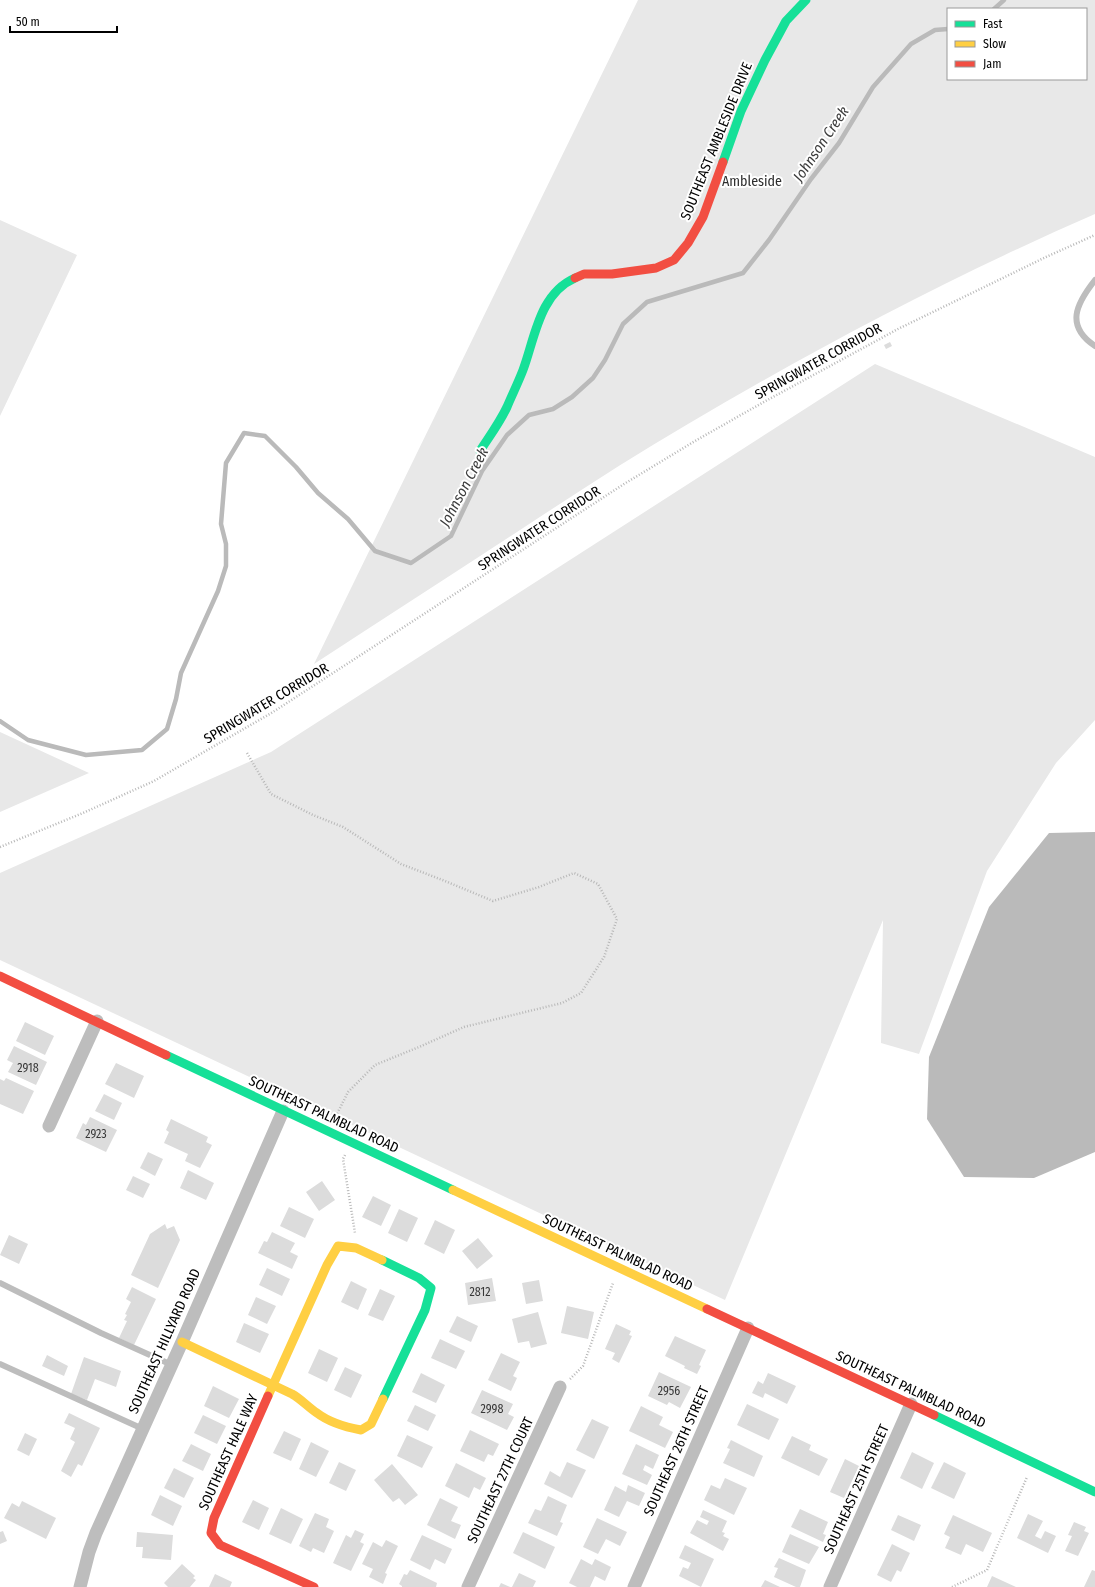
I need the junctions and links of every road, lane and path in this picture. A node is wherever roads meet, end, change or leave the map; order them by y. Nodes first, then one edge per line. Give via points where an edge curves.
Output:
1 (806, 0) edge
2 (1095, 235) edge
3 (1095, 280) edge
4 (1095, 346) edge
5 (480, 451) dead end
6 (247, 752) dead end
7 (0, 847) edge
8 (0, 976) edge
9 (97, 1021) junction
10 (283, 1110) junction
11 (49, 1126) dead end
12 (328, 1131) junction
13 (351, 1142) junction
14 (356, 1248) junction
15 (620, 1269) junction
16 (0, 1283) edge
17 (748, 1328) junction
18 (182, 1342) junction
19 (0, 1364) edge
20 (172, 1365) junction
21 (273, 1385) junction
22 (560, 1387) joint
23 (912, 1404) junction
24 (143, 1429) junction
25 (1034, 1463) junction
26 (1095, 1492) edge
27 (293, 1583) edge
28 (80, 1587) edge
29 (314, 1587) edge
30 (468, 1587) edge
31 (634, 1587) edge
32 (830, 1587) edge
33 (952, 1587) edge

1 - 5 street, SOUTHEAST AMBLESIDE DRIVE via 786,21 765,60 741,111 703,217 688,243 674,260 656,268 612,274 584,274 568,281 550,298 536,327 523,370 506,409
2 - 7 path, SPRINGWATER CORRIDOR via 898,329 702,437 624,484 280,708 154,781
3 - 4 lane via 1084,294 1077,311 1076,325 1087,341
6 - 12 path via 271,794 343,827 401,864 493,901 574,873 598,884 617,919 604,957 580,993 562,1003 464,1027 375,1065 348,1092
8 - 9 street, SOUTHEAST PALMBLAD ROAD
9 - 10 street, SOUTHEAST PALMBLAD ROAD
9 - 11 street
10 - 12 street, SOUTHEAST PALMBLAD ROAD
10 - 18 street, SOUTHEAST HILLYARD ROAD
12 - 13 street, SOUTHEAST PALMBLAD ROAD
13 - 14 path via 343,1159
13 - 15 street, SOUTHEAST PALMBLAD ROAD
14 - 21 street, SOUTHEAST HALE WAY via 338,1246
14 - 21 street via 419,1278 432,1288 425,1310 371,1424 361,1430 341,1426 316,1413 302,1399
15 - 17 street, SOUTHEAST PALMBLAD ROAD
15 - 22 path via 583,1366
16 - 20 lane
17 - 23 street, SOUTHEAST PALMBLAD ROAD
17 - 31 street, SOUTHEAST 26TH STREET
18 - 20 street, SOUTHEAST HILLYARD ROAD
18 - 21 street
19 - 24 lane
20 - 24 street, SOUTHEAST HILLYARD ROAD
21 - 27 street, SOUTHEAST HALE WAY via 214,1518 211,1533 220,1545
22 - 30 street, SOUTHEAST 27TH COURT
23 - 25 street, SOUTHEAST PALMBLAD ROAD
23 - 32 street, SOUTHEAST 25TH STREET
24 - 28 street, SOUTHEAST HILLYARD ROAD via 96,1533
25 - 26 street, SOUTHEAST PALMBLAD ROAD
25 - 33 path via 987,1570
27 - 29 street, SOUTHEAST HALE WAY

